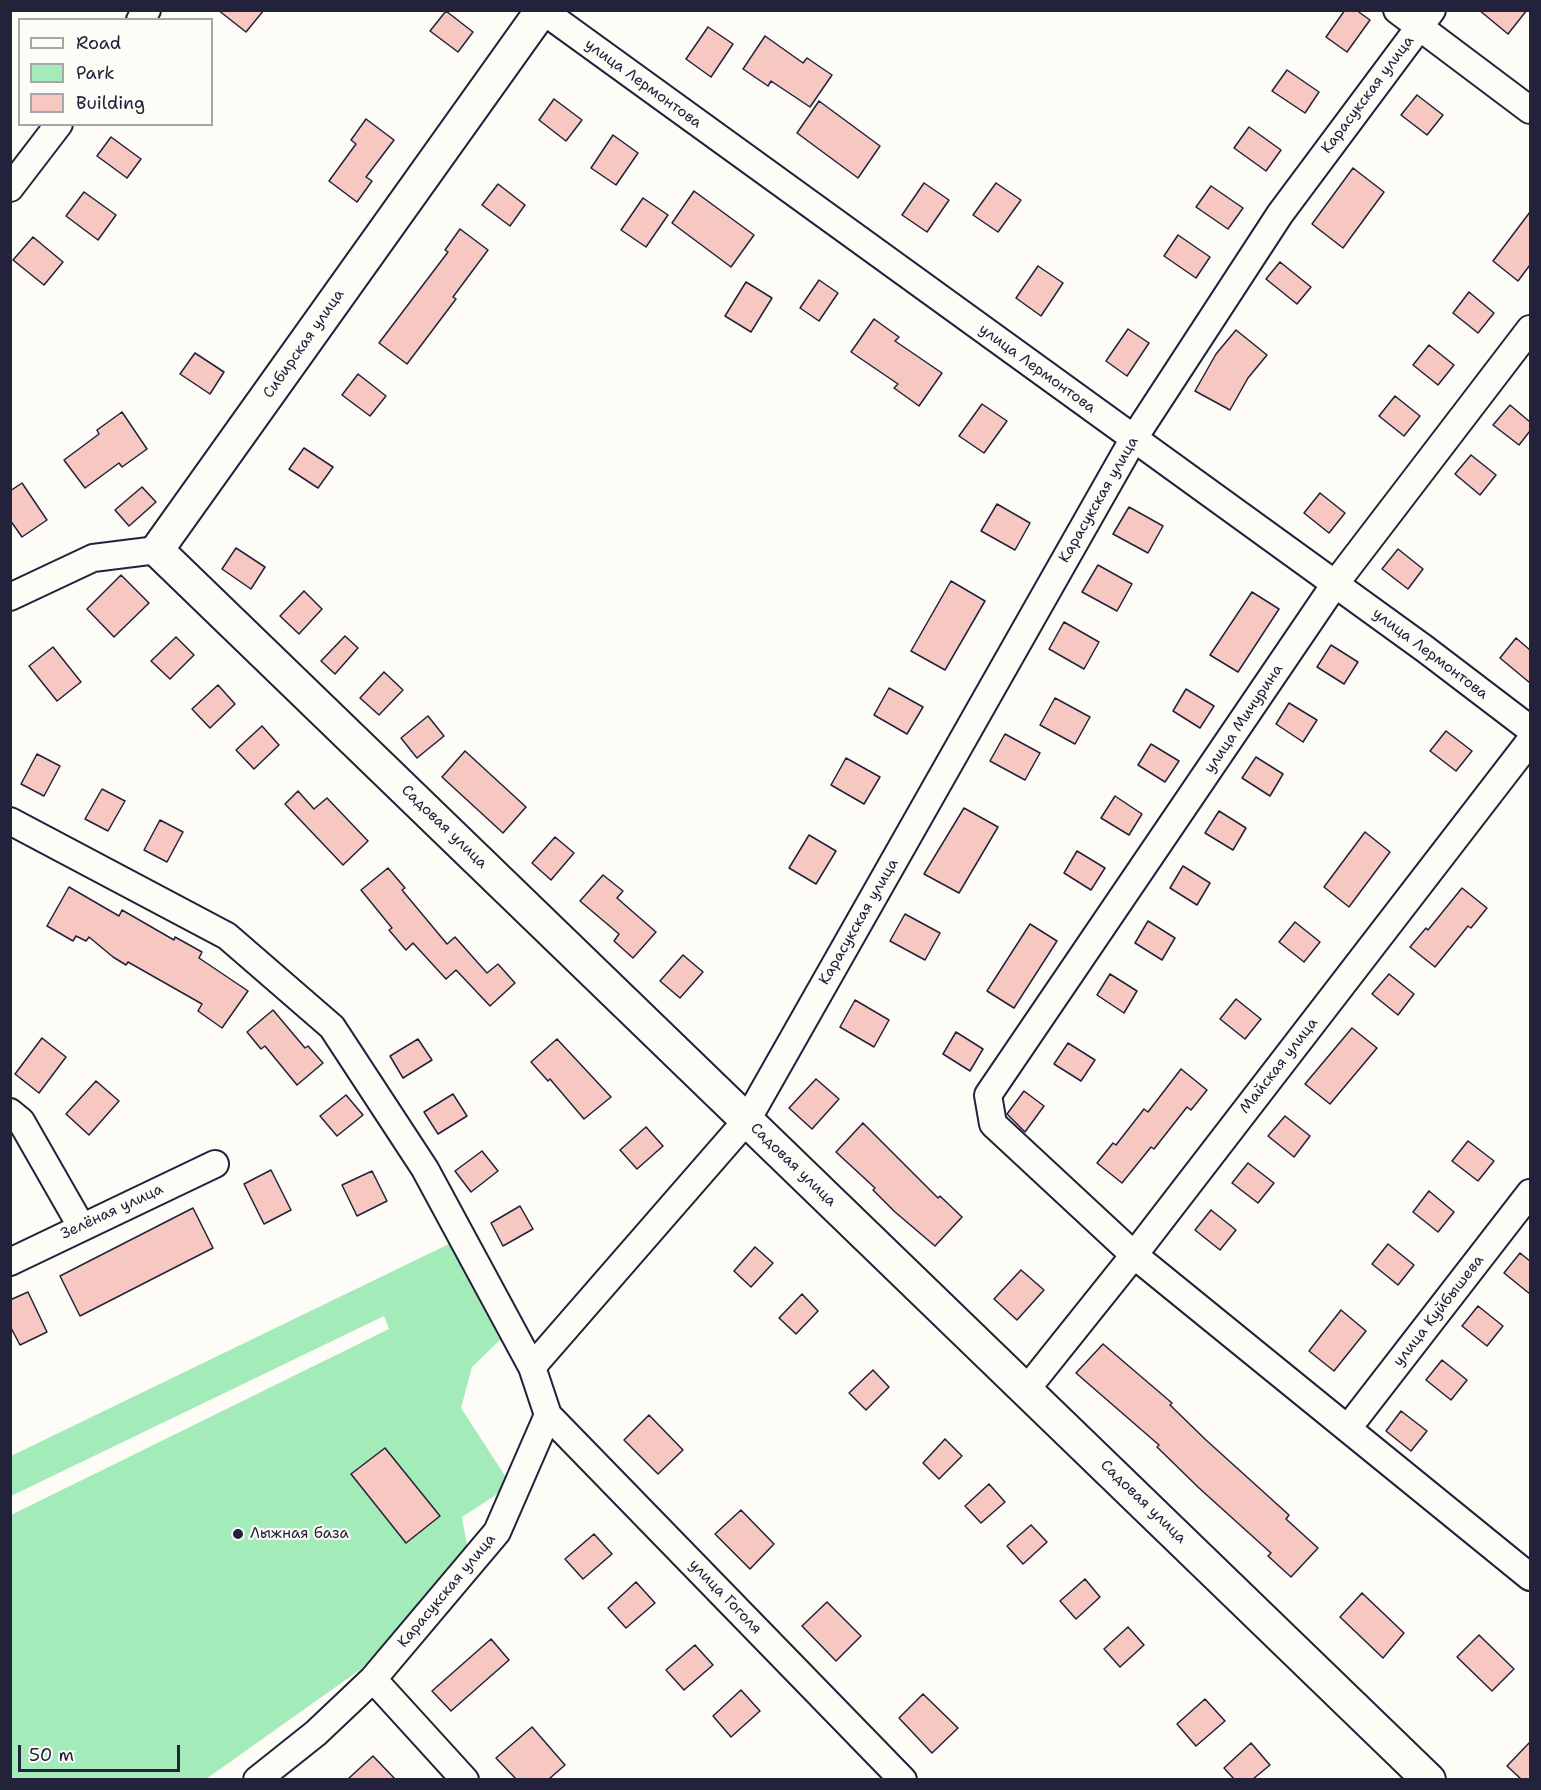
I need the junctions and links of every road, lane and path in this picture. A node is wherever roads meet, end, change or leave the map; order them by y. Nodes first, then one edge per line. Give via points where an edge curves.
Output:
1 (542, 10) edge
2 (1397, 10) edge
3 (1426, 19) edge
4 (1530, 110) edge
5 (57, 126) edge
6 (10, 188) edge
7 (1530, 329) edge
8 (1134, 438) junction
9 (158, 550) junction
10 (1335, 584) junction
11 (10, 597) edge
12 (1530, 729) edge
13 (1530, 741) edge
14 (10, 821) edge
15 (10, 1112) edge
16 (747, 1120) junction
17 (215, 1164) dead end
18 (1530, 1193) edge
19 (81, 1226) junction
20 (1134, 1255) junction
21 (10, 1262) edge
22 (532, 1367) junction
23 (1026, 1390) junction
24 (548, 1414) junction
25 (1348, 1428) junction
26 (1530, 1577) edge
27 (373, 1680) junction
28 (257, 1779) edge
29 (465, 1779) edge
30 (903, 1779) edge
31 (1429, 1779) edge

1 - 8 street, улица Лермонтова
1 - 9 street, Сибирская улица
2 - 3 street
3 - 4 street
3 - 8 street, Карасукская улица via 1280,214
5 - 6 street
7 - 10 street, улица Мичурина
8 - 10 street, улица Лермонтова
8 - 16 street, Карасукская улица
9 - 11 street via 93,558
9 - 16 street, Садовая улица
10 - 12 street, улица Лермонтова
10 - 20 street, улица Мичурина via 988,1095 993,1124
13 - 20 street, Майская улица
14 - 22 street via 227,936 332,1027 425,1169
15 - 19 street via 21,1121
16 - 22 street, Карасукская улица
16 - 23 street, Садовая улица
17 - 19 street, Зелёная улица
18 - 25 street, улица Куйбышева
19 - 21 street, Зелёная улица
20 - 23 street, Майская улица
20 - 25 street
22 - 24 street
23 - 31 street, Садовая улица
24 - 27 street, Карасукская улица via 497,1532
24 - 30 street, улица Гоголя
25 - 26 street
27 - 28 street, Карасукская улица via 316,1733
27 - 29 street

